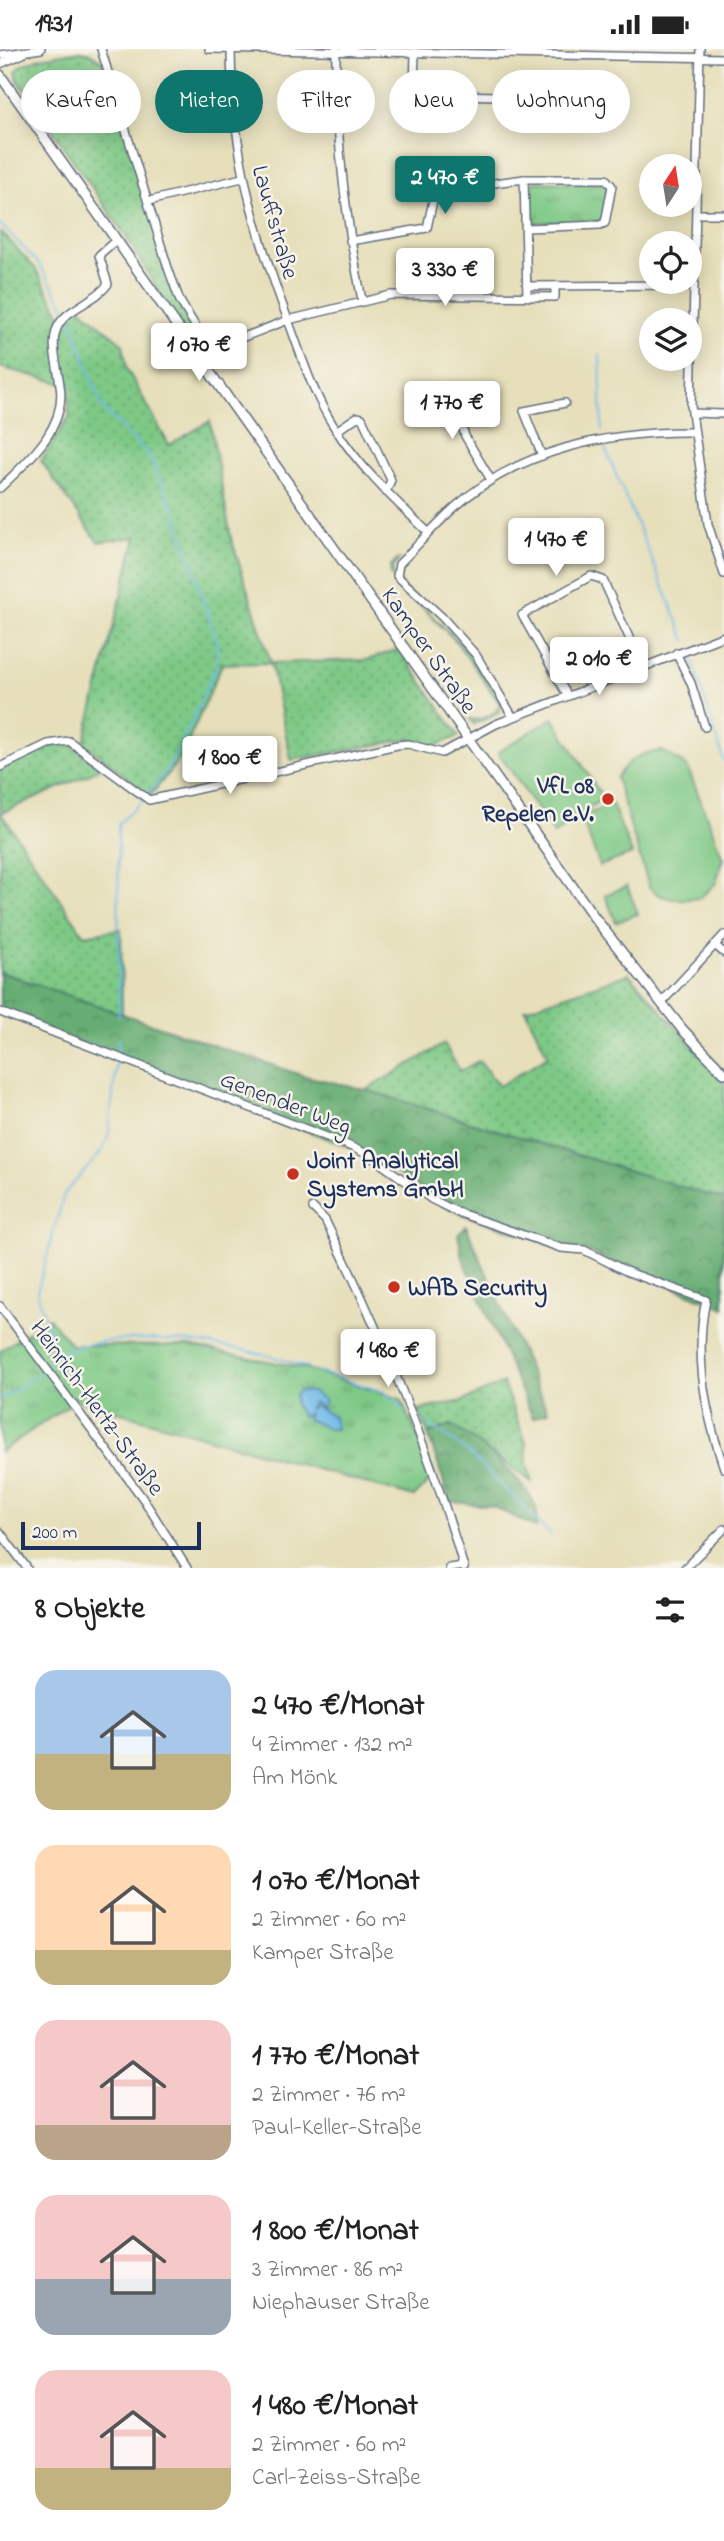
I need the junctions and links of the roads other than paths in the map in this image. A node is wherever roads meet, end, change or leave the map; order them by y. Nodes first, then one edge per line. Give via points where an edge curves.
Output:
1 (101, 49) edge
2 (209, 49) edge
3 (230, 49) edge
4 (37, 50) edge
5 (336, 50) edge
6 (415, 52) junction
7 (700, 53) edge
8 (0, 55) edge
9 (724, 58) edge
10 (0, 64) edge
11 (0, 75) edge
12 (492, 95) edge
13 (697, 154) edge
14 (242, 178) junction
15 (524, 179) junction
16 (149, 201) junction
17 (702, 213) edge
18 (724, 214) edge
19 (527, 228) junction
20 (116, 240) junction
21 (350, 241) junction
22 (639, 285) edge
23 (527, 286) junction
24 (555, 286) junction
25 (694, 294) edge
26 (527, 296) junction
27 (362, 300) junction
28 (288, 320) junction
29 (450, 387) dead end
30 (565, 403) dead end
31 (693, 413) junction
32 (724, 414) edge
33 (336, 431) junction
34 (694, 432) junction
35 (542, 456) junction
36 (491, 480) junction
37 (0, 488) edge
38 (386, 492) junction
39 (428, 532) junction
40 (724, 574) edge
41 (724, 636) edge
42 (676, 653) junction
43 (642, 666) junction
44 (567, 695) junction
45 (513, 717) junction
46 (705, 727) dead end
47 (469, 739) junction
48 (0, 767) edge
49 (724, 935) edge
50 (715, 945) junction
51 (724, 953) edge
52 (661, 1003) junction
53 (0, 1012) edge
54 (724, 1073) edge
55 (313, 1208) dead end
56 (0, 1306) edge
57 (724, 1468) edge
58 (724, 1529) edge
59 (0, 1532) edge
60 (464, 1567) edge
61 (27, 1568) edge
62 (187, 1568) edge
63 (449, 1568) edge
64 (685, 1568) edge

1 - 16 street
2 - 3 street
3 - 5 street
3 - 14 street, Lauffstraße via 232,109
4 - 8 street
4 - 10 street
5 - 6 street
5 - 21 street via 335,127
6 - 7 street
6 - 12 street via 414,94
7 - 9 street
7 - 13 street
11 - 20 main road, Kamper Straße
14 - 16 street
14 - 28 street, Lauffstraße
15 - 19 street
15 - 19 street via 606,179 612,186 606,223 600,226
15 - 21 street via 444,190 434,196 427,229
16 - 28 street via 180,301 210,350
17 - 18 street
19 - 23 street
20 - 37 street via 99,255 108,285 67,316 56,331 62,400 55,422 35,453
20 - 47 main road, Kamper Straße
21 - 27 street
22 - 24 street
23 - 24 street
23 - 26 street
24 - 26 street via 555,297
25 - 31 street
26 - 27 street via 408,294
27 - 28 street
28 - 33 street, Lauffstraße via 310,381
29 - 36 street via 465,436
30 - 35 street via 524,411
31 - 32 street
31 - 34 street
33 - 38 street, Lauffstraße
33 - 38 street via 362,418 391,480
34 - 35 street via 615,436
34 - 40 street via 708,524
35 - 36 street
36 - 39 street
38 - 39 street, Lauffstraße
39 - 45 street, Kamper Straße via 397,569 402,581 476,655
41 - 42 street
42 - 43 street
42 - 46 street
43 - 44 street
43 - 44 street via 603,580 591,576 522,615
44 - 45 street
45 - 47 street
47 - 48 street via 442,753 397,745 149,800 69,741 47,744
47 - 52 main road, Kamper Straße via 594,917
49 - 50 street
50 - 51 street
50 - 52 street
52 - 54 main road, Kamper Straße
53 - 57 street, Genender Weg via 366,1154 430,1199 457,1212 561,1248 584,1250 628,1272 706,1300 699,1343
55 - 60 street via 325,1220 386,1345
56 - 62 street, Heinrich-Hertz-Straße via 144,1500
58 - 64 street
59 - 61 street
60 - 63 street

